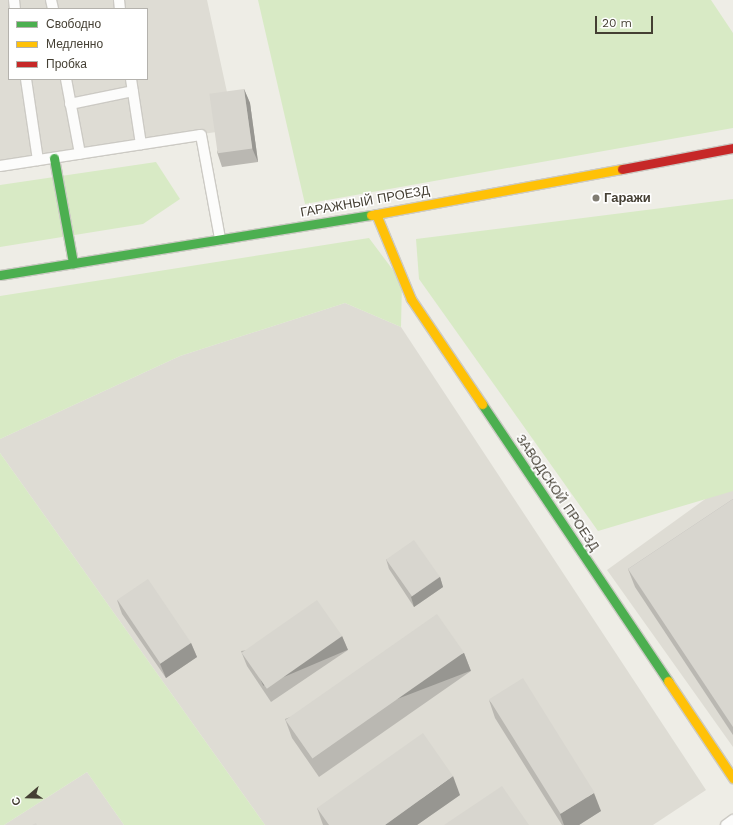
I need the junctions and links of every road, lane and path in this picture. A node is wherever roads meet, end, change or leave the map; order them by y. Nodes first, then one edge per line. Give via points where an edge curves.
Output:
1 (26, 80) edge
2 (66, 80) edge
3 (131, 80) edge
4 (133, 91) junction
5 (70, 104) junction
6 (141, 144) junction
7 (733, 148) edge
8 (80, 154) junction
9 (54, 158) junction
10 (38, 160) junction
11 (0, 166) edge
12 (376, 214) junction
13 (220, 239) junction
14 (73, 263) junction
15 (0, 275) edge
16 (733, 778) edge
17 (733, 820) edge
18 (726, 825) edge

1 - 10 lane
2 - 5 lane
3 - 4 lane
4 - 5 lane
4 - 6 lane
5 - 8 lane
6 - 8 lane
6 - 13 lane via 201,135
7 - 12 street, ГАРАЖНЫЙ ПРОЕЗД
8 - 9 lane
9 - 10 lane
9 - 14 street
10 - 11 lane
12 - 13 street, ГАРАЖНЫЙ ПРОЕЗД
12 - 16 street, ЗАВОДСКОЙ ПРОЕЗД via 411,300
13 - 14 street, ГАРАЖНЫЙ ПРОЕЗД
14 - 15 street, ГАРАЖНЫЙ ПРОЕЗД
17 - 18 lane

